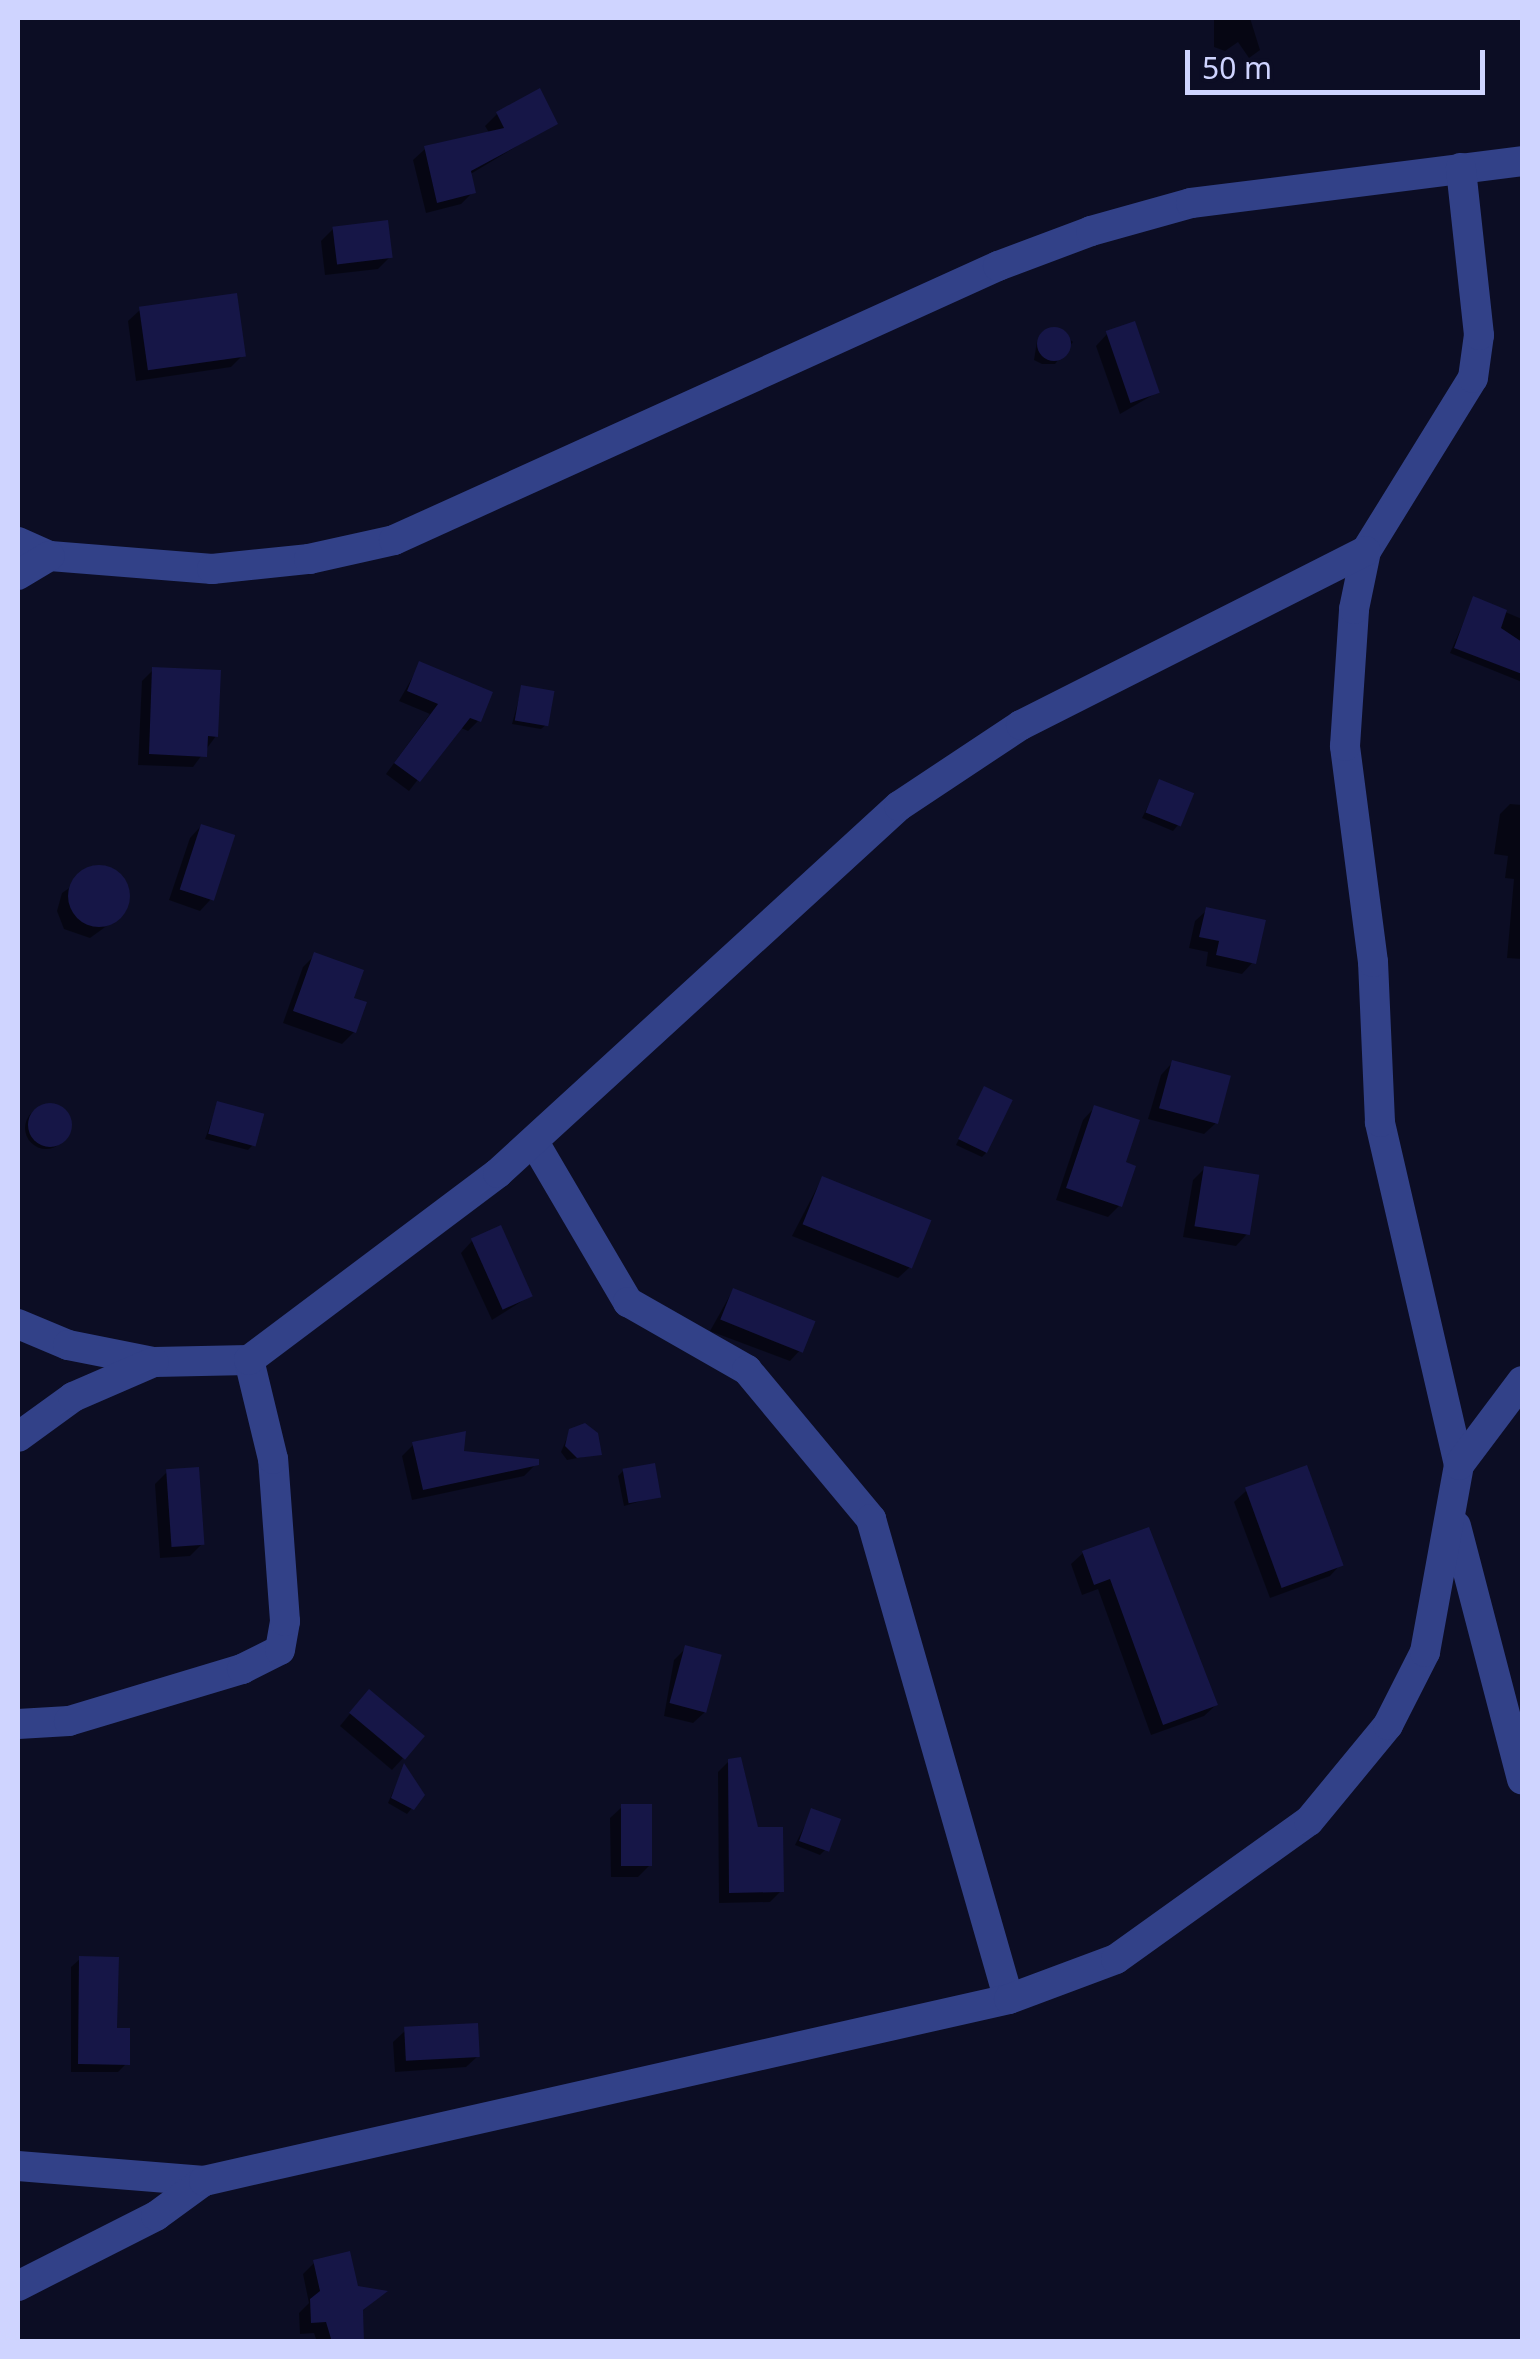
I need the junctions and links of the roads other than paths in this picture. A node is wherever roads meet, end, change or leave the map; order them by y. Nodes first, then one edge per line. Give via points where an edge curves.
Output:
1 (1522, 161) edge
2 (1461, 168) junction
3 (18, 542) edge
4 (1366, 551) junction
5 (50, 556) junction
6 (18, 574) edge
7 (534, 1142) junction
8 (18, 1324) edge
9 (249, 1360) junction
10 (154, 1362) junction
11 (1522, 1381) edge
12 (18, 1437) edge
13 (1459, 1465) junction
14 (1452, 1513) junction
15 (18, 1724) edge
16 (1522, 1780) edge
17 (1009, 1998) junction
18 (18, 2166) edge
19 (204, 2181) junction
20 (18, 2286) edge

1 - 2 street
2 - 4 street via 1480,335 1472,378
2 - 5 street via 1191,203 1091,232 998,266 394,540 308,560 212,568
3 - 5 street
4 - 7 street via 1021,725 899,806
4 - 13 street via 1354,610 1346,746 1374,962 1380,1122
5 - 6 street
7 - 9 street
7 - 17 street via 628,1302 747,1370 871,1519
8 - 10 street via 68,1346
9 - 10 street
9 - 15 street via 273,1459 285,1622 280,1650 242,1669 69,1721
10 - 12 street via 72,1397
11 - 13 street
13 - 14 street
14 - 16 street
14 - 17 street via 1426,1652 1388,1725 1309,1821 1116,1959
17 - 19 street
18 - 19 street
19 - 20 street via 156,2216

